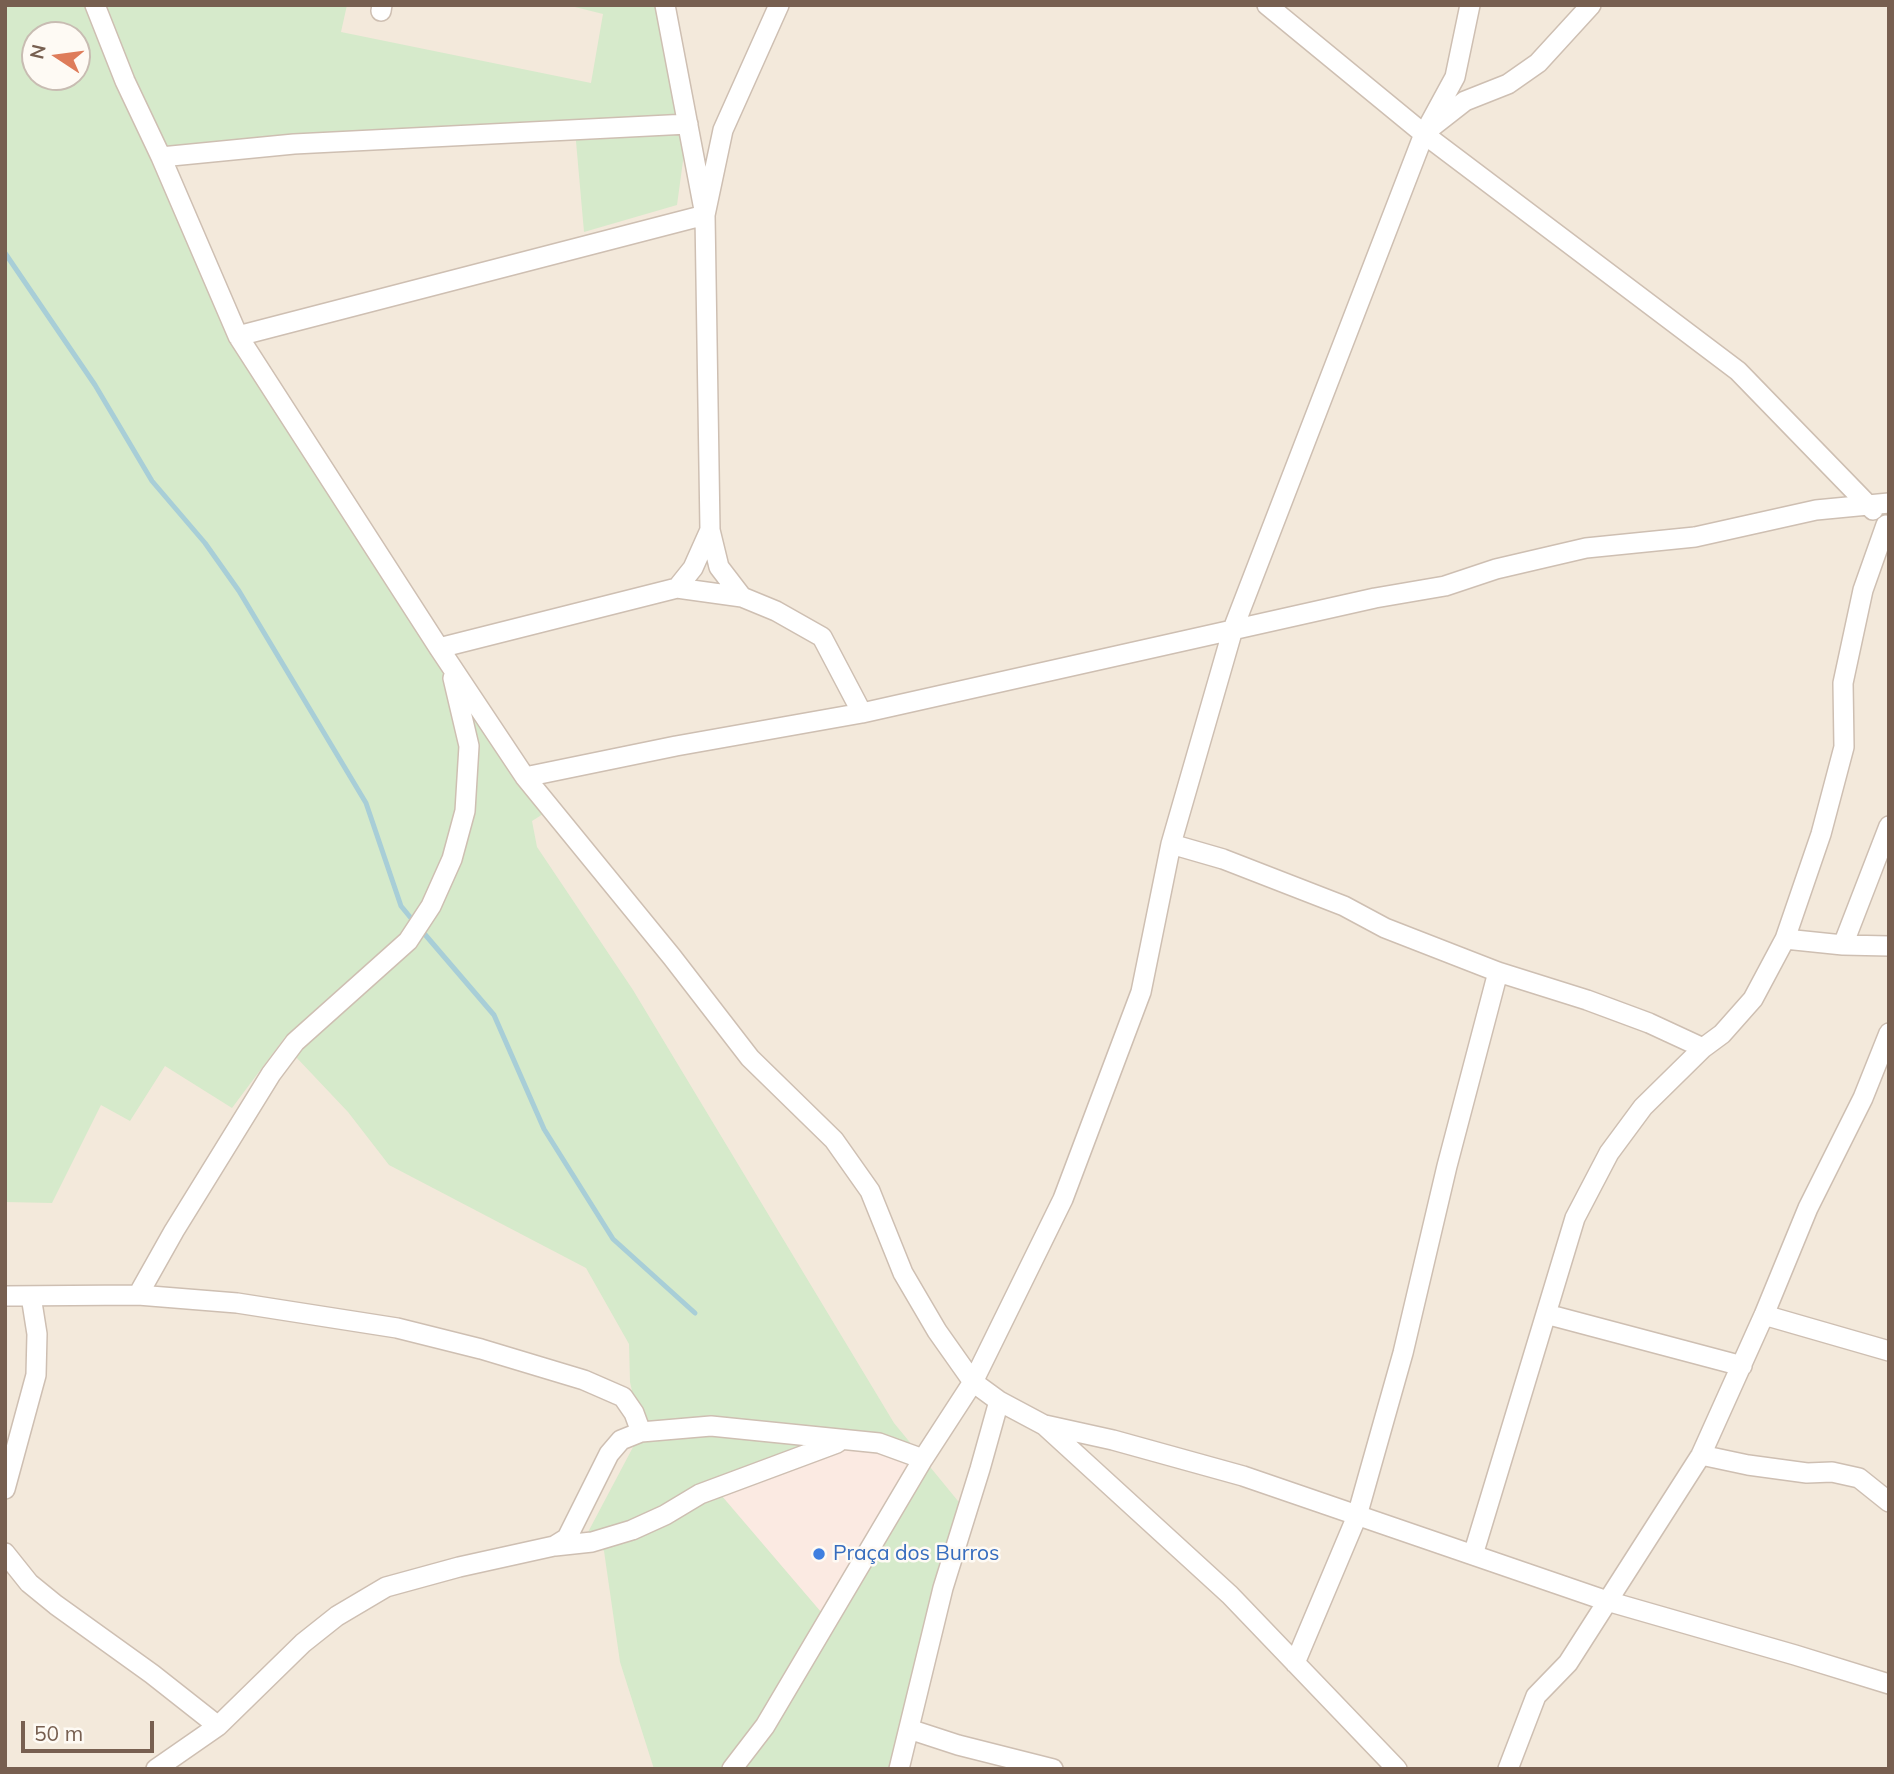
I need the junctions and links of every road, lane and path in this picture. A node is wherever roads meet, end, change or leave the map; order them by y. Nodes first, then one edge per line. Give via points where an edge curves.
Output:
1 (95, 5) edge
2 (665, 5) edge
3 (779, 5) edge
4 (1267, 5) edge
5 (1469, 5) edge
6 (1591, 5) edge
7 (688, 124) junction
8 (1424, 134) junction
9 (161, 157) junction
10 (705, 215) junction
11 (238, 336) junction
12 (1889, 503) edge
13 (1868, 504) junction
14 (1887, 526) edge
15 (710, 530) junction
16 (677, 588) junction
17 (742, 597) junction
18 (1233, 629) junction
19 (439, 648) junction
20 (450, 664) junction
21 (862, 713) junction
22 (525, 777) junction
23 (1889, 827) edge
24 (1171, 844) junction
25 (1785, 939) junction
26 (1843, 946) junction
27 (1889, 946) edge
28 (1498, 972) junction
29 (1889, 1033) edge
30 (1703, 1048) junction
31 (138, 1295) junction
32 (5, 1296) edge
33 (31, 1296) junction
34 (1546, 1314) junction
35 (1764, 1315) junction
36 (1889, 1351) edge
37 (1742, 1366) junction
38 (973, 1382) junction
39 (999, 1401) junction
40 (1044, 1425) junction
41 (641, 1432) junction
42 (842, 1441) junction
43 (1701, 1455) junction
44 (923, 1459) junction
45 (5, 1489) edge
46 (1889, 1502) edge
47 (1357, 1516) junction
48 (554, 1546) junction
49 (5, 1553) edge
50 (1473, 1555) junction
51 (1607, 1601) junction
52 (1295, 1663) junction
53 (1889, 1684) edge
54 (218, 1727) junction
55 (909, 1729) junction
56 (1389, 1766) edge
57 (156, 1769) edge
58 (732, 1769) edge
59 (899, 1769) edge
60 (1053, 1769) edge
61 (1508, 1769) edge

1 - 9 street
2 - 7 street
3 - 10 street via 723,130
4 - 8 street
5 - 8 street via 1455,76
6 - 8 street via 1538,63 1508,84 1465,101
7 - 9 street via 294,144
7 - 10 street
8 - 13 street via 1738,371
8 - 18 street
9 - 11 street
10 - 11 street
10 - 15 street
11 - 19 street
12 - 13 street
13 - 14 street
13 - 18 street via 1816,510 1695,537 1586,548 1445,586
14 - 25 street via 1863,590 1843,684 1844,747 1821,834
15 - 16 street via 693,568
15 - 17 street via 719,568
16 - 17 street
16 - 19 street
17 - 21 street via 822,637
18 - 21 street
18 - 24 street
19 - 20 street
20 - 22 street
20 - 31 street via 468,746 465,811 452,859 431,906 408,941 295,1042 279,1063
21 - 22 street
22 - 38 street via 750,1058 834,1140 870,1191 903,1273
23 - 26 street
24 - 28 street via 1344,906 1385,928
24 - 38 street via 1142,992 1063,1199
25 - 26 street
25 - 30 street via 1753,999
26 - 27 street
28 - 30 street via 1599,1004
28 - 47 street via 1403,1353
29 - 35 street
30 - 34 street via 1643,1107 1609,1153 1575,1218
31 - 33 street
31 - 41 street via 237,1303 397,1328 481,1349 584,1380 622,1397
32 - 33 street
33 - 45 street via 37,1334 36,1375
34 - 37 street
34 - 50 street
35 - 36 street
35 - 37 street
37 - 43 street
38 - 39 street
38 - 44 street
39 - 40 street
39 - 55 street via 943,1588
40 - 47 street via 1243,1476
40 - 52 street via 1230,1595
41 - 42 street via 711,1426
41 - 48 street via 621,1440 609,1454 567,1538
42 - 44 street via 878,1443
42 - 48 street via 700,1494 632,1530 592,1542
43 - 46 street via 1859,1478
43 - 51 street
44 - 58 street via 765,1726
47 - 50 street
47 - 52 street
48 - 54 street via 386,1587 303,1643
49 - 54 street via 29,1583
50 - 51 street
51 - 53 street
51 - 61 street via 1568,1663 1536,1696
52 - 56 street
54 - 57 street
55 - 59 street
55 - 60 street

